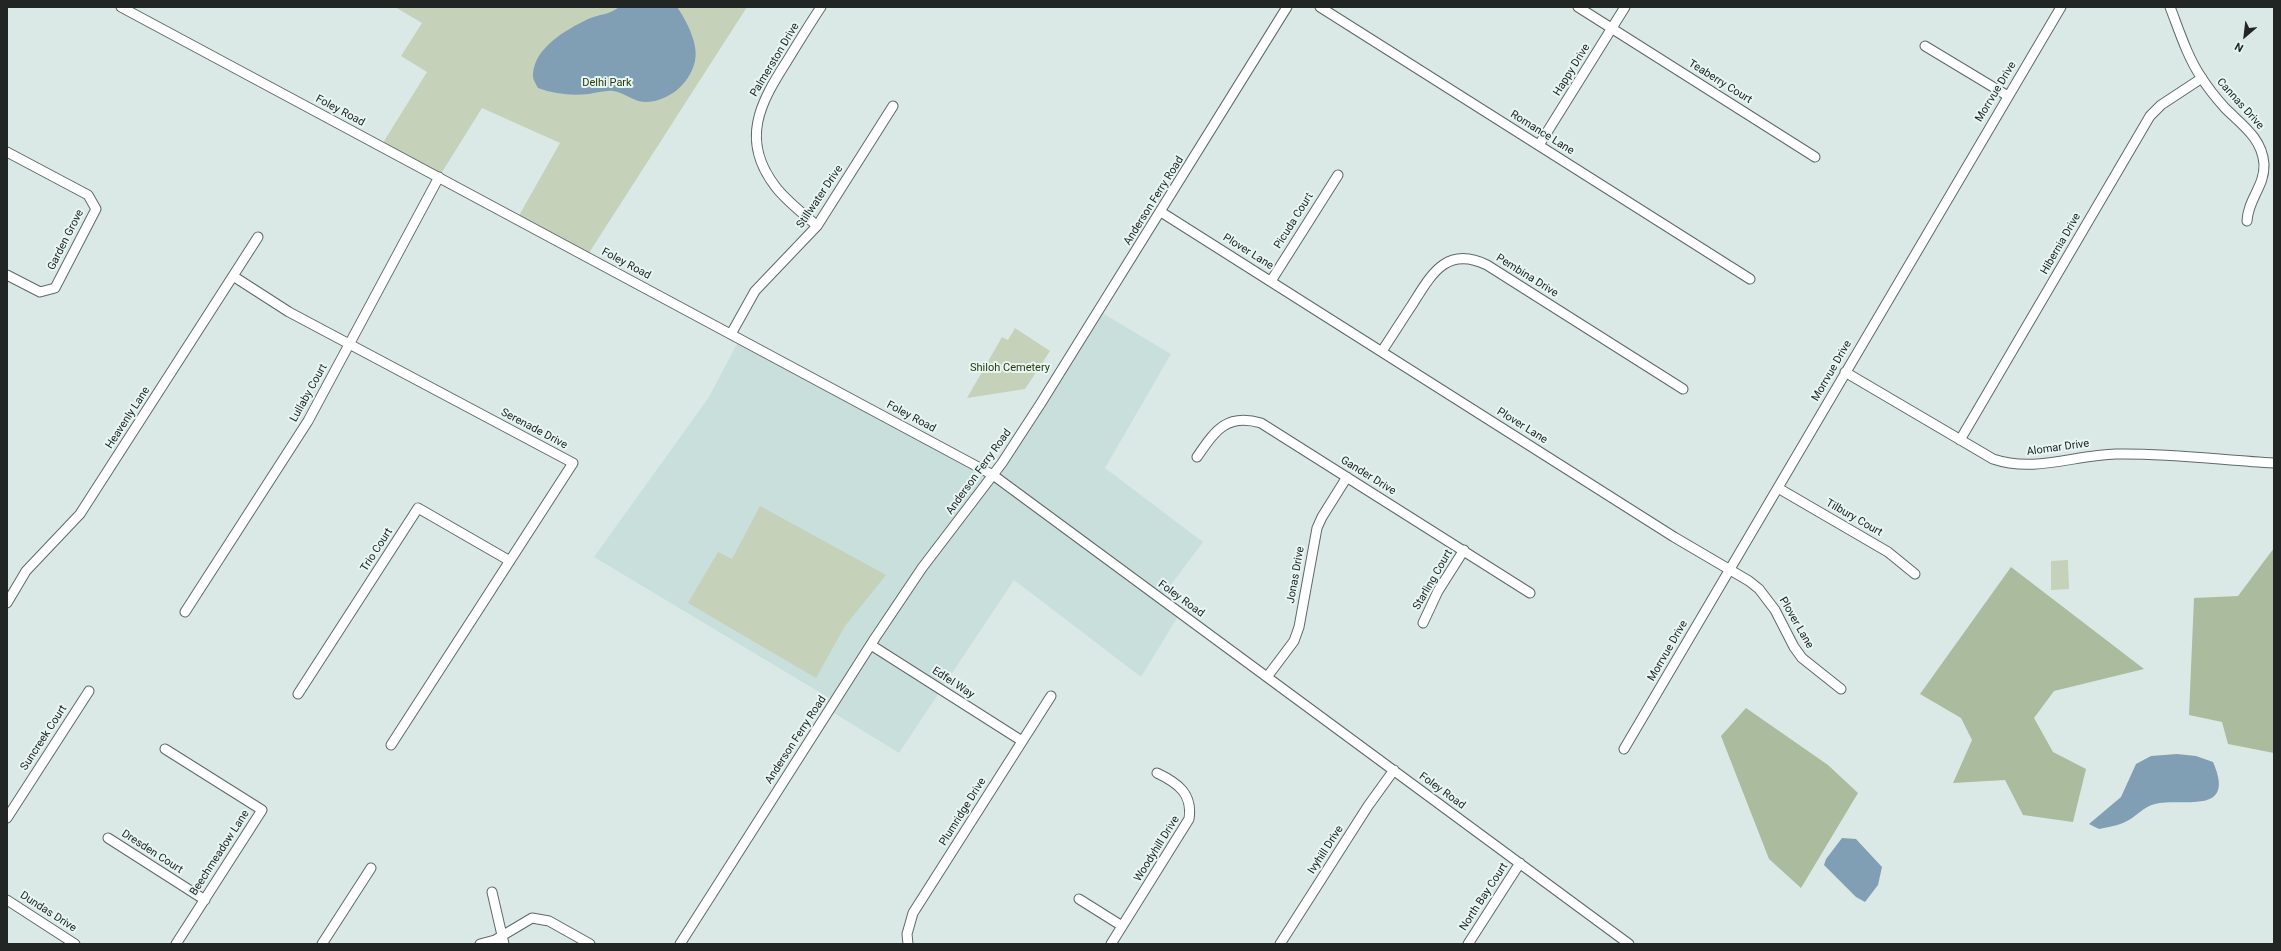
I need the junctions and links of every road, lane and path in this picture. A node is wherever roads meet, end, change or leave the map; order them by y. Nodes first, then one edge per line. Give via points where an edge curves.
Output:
1 (121, 7) edge
2 (821, 7) edge
3 (1287, 7) edge
4 (1320, 7) edge
5 (1578, 7) edge
6 (1625, 7) edge
7 (2061, 7) edge
8 (2170, 7) edge
9 (1612, 28) junction
10 (1925, 46) dead end
11 (2202, 78) junction
12 (2008, 96) junction
13 (893, 106) dead end
14 (1539, 145) junction
15 (7, 152) edge
16 (1815, 157) dead end
17 (1338, 175) dead end
18 (439, 177) junction
19 (1161, 212) junction
20 (2247, 221) dead end
21 (816, 226) junction
22 (258, 237) dead end
23 (7, 275) edge
24 (233, 276) junction
25 (1750, 279) dead end
26 (1271, 281) junction
27 (731, 334) junction
28 (349, 344) junction
29 (1382, 351) junction
30 (1845, 372) junction
31 (1683, 389) dead end
32 (1960, 440) junction
33 (1198, 457) dead end
34 (2274, 463) edge
35 (993, 475) junction
36 (1347, 476) junction
37 (1778, 488) junction
38 (1464, 550) junction
39 (510, 561) junction
40 (1730, 569) junction
41 (1915, 574) dead end
42 (1530, 593) dead end
43 (7, 603) edge
44 (185, 612) dead end
45 (1423, 623) dead end
46 (871, 645) junction
47 (1267, 677) junction
48 (1841, 689) dead end
49 (89, 691) dead end
50 (298, 694) dead end
51 (1050, 696) dead end
52 (1022, 741) junction
53 (391, 745) dead end
54 (165, 749) dead end
55 (1624, 749) dead end
56 (1394, 770) junction
57 (1158, 774) dead end
58 (7, 818) edge
59 (108, 838) dead end
60 (1520, 863) junction
61 (371, 868) dead end
62 (492, 892) dead end
63 (1080, 899) dead end
64 (7, 900) edge
65 (204, 900) junction
66 (1122, 926) junction
67 (503, 940) edge
68 (75, 944) edge
69 (176, 944) edge
70 (322, 944) edge
71 (480, 944) edge
72 (590, 944) edge
73 (680, 944) edge
74 (908, 944) edge
75 (1111, 944) edge
76 (1280, 944) edge
77 (1468, 944) edge
78 (1629, 944) edge

1 - 18 street, Foley Road
2 - 21 street, Palmerston Drive via 767,92 756,129 759,154 768,178 784,197
3 - 19 street, Anderson Ferry Road
4 - 14 street, Romance Lane
5 - 9 street, Teaberry Court
6 - 9 street, Happy Drive
7 - 12 street, Morrvue Drive
8 - 11 street, Cannas Drive via 2189,55
9 - 14 street, Happy Drive
9 - 16 street, Teaberry Court
10 - 12 street
11 - 20 street, Cannas Drive via 2214,96 2250,131 2262,150 2262,180 2248,208
11 - 32 street, Hibernia Drive via 2161,104 2150,116
12 - 30 street, Morrvue Drive
13 - 21 street, Stillwater Drive
14 - 25 street, Romance Lane
15 - 23 street, Garden Grove via 88,195 96,209 55,288 40,292
17 - 26 street, Picuda Court
18 - 27 street, Foley Road
18 - 28 street, Lullaby Court
19 - 26 street, Plover Lane
19 - 35 street, Anderson Ferry Road
21 - 27 street, Stillwater Drive via 755,291
22 - 24 street, Heavenly Lane
24 - 28 street, Serenade Drive via 289,312
24 - 43 street, Heavenly Lane via 80,514 26,571
26 - 29 street, Plover Lane
27 - 35 street, Foley Road
28 - 39 street, Serenade Drive via 573,463
28 - 44 street, Lullaby Court via 299,435
29 - 31 street, Pembina Drive via 1437,268 1453,260 1471,259 1487,265
29 - 40 street, Plover Lane via 1674,537
30 - 32 street, Alomar Drive
30 - 37 street, Morrvue Drive
32 - 34 street, Alomar Drive via 1994,459 2020,465 2038,465 2080,457 2118,454
33 - 36 street, Gander Drive via 1220,428 1236,420 1252,420 1268,426
35 - 46 street, Anderson Ferry Road via 922,568
35 - 47 street, Foley Road
36 - 38 street, Gander Drive
36 - 47 street, Jonas Drive via 1317,528 1299,627 1294,641
37 - 40 street, Morrvue Drive
37 - 41 street, Tilbury Court via 1888,552
38 - 42 street, Gander Drive
38 - 45 street, Starling Court via 1438,591
39 - 50 street, Trio Court via 418,508
39 - 53 street, Serenade Drive
40 - 48 street, Plover Lane via 1759,589 1775,610 1802,658
40 - 55 street, Morrvue Drive
46 - 52 street, Edfel Way
46 - 73 street, Anderson Ferry Road
47 - 56 street, Foley Road
49 - 58 street, Suncreek Court
51 - 52 street, Plumridge Drive
52 - 74 street, Plumridge Drive via 913,912 907,934
54 - 65 street, Beechmeadow Lane via 262,810
56 - 60 street, Foley Road
56 - 76 street, Ivyhill Drive via 1368,806
57 - 66 street, Woodyhill Drive via 1175,782 1183,790 1190,806 1190,819
59 - 65 street, Dresden Court
60 - 77 street, North Bay Court
60 - 78 street, Foley Road
61 - 70 street
62 - 67 street
63 - 66 street
64 - 68 street, Dundas Drive
65 - 69 street, Beechmeadow Lane
66 - 75 street, Woodyhill Drive
67 - 71 street
67 - 72 street via 525,921 541,918

